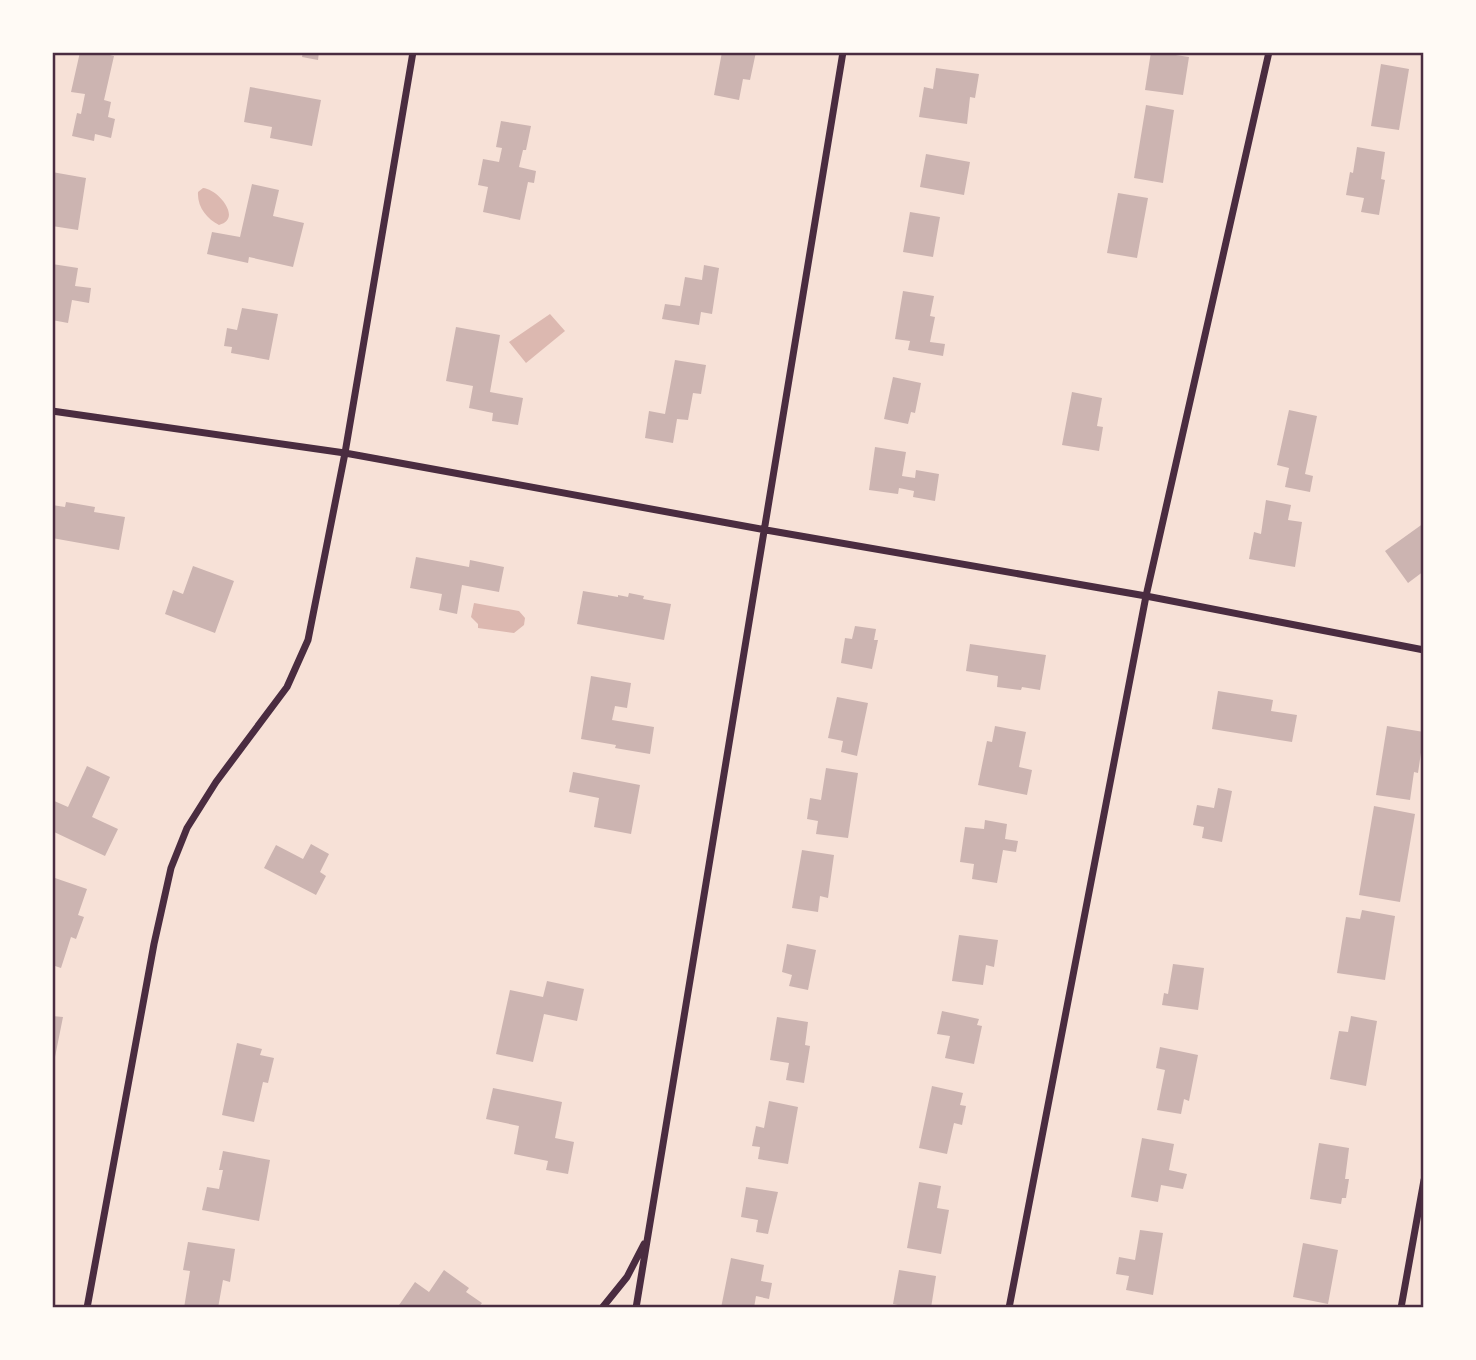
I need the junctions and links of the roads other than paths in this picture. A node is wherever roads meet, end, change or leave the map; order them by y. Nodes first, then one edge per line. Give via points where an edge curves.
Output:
1 (413, 52) edge
2 (843, 52) edge
3 (1269, 52) edge
4 (52, 411) edge
5 (345, 453) junction
6 (766, 530) junction
7 (1146, 596) junction
8 (1423, 650) edge
9 (1423, 1180) edge
10 (648, 1238) junction
11 (87, 1307) edge
12 (602, 1307) edge
13 (636, 1307) edge
14 (1009, 1307) edge
15 (1401, 1307) edge

1 - 5 street
2 - 6 street
3 - 7 street
4 - 5 street
5 - 6 street
5 - 11 street via 308,640 287,688 187,828 171,868
6 - 7 street
6 - 10 street
7 - 8 street
7 - 14 street
9 - 15 street
10 - 12 street via 627,1277
10 - 13 street

